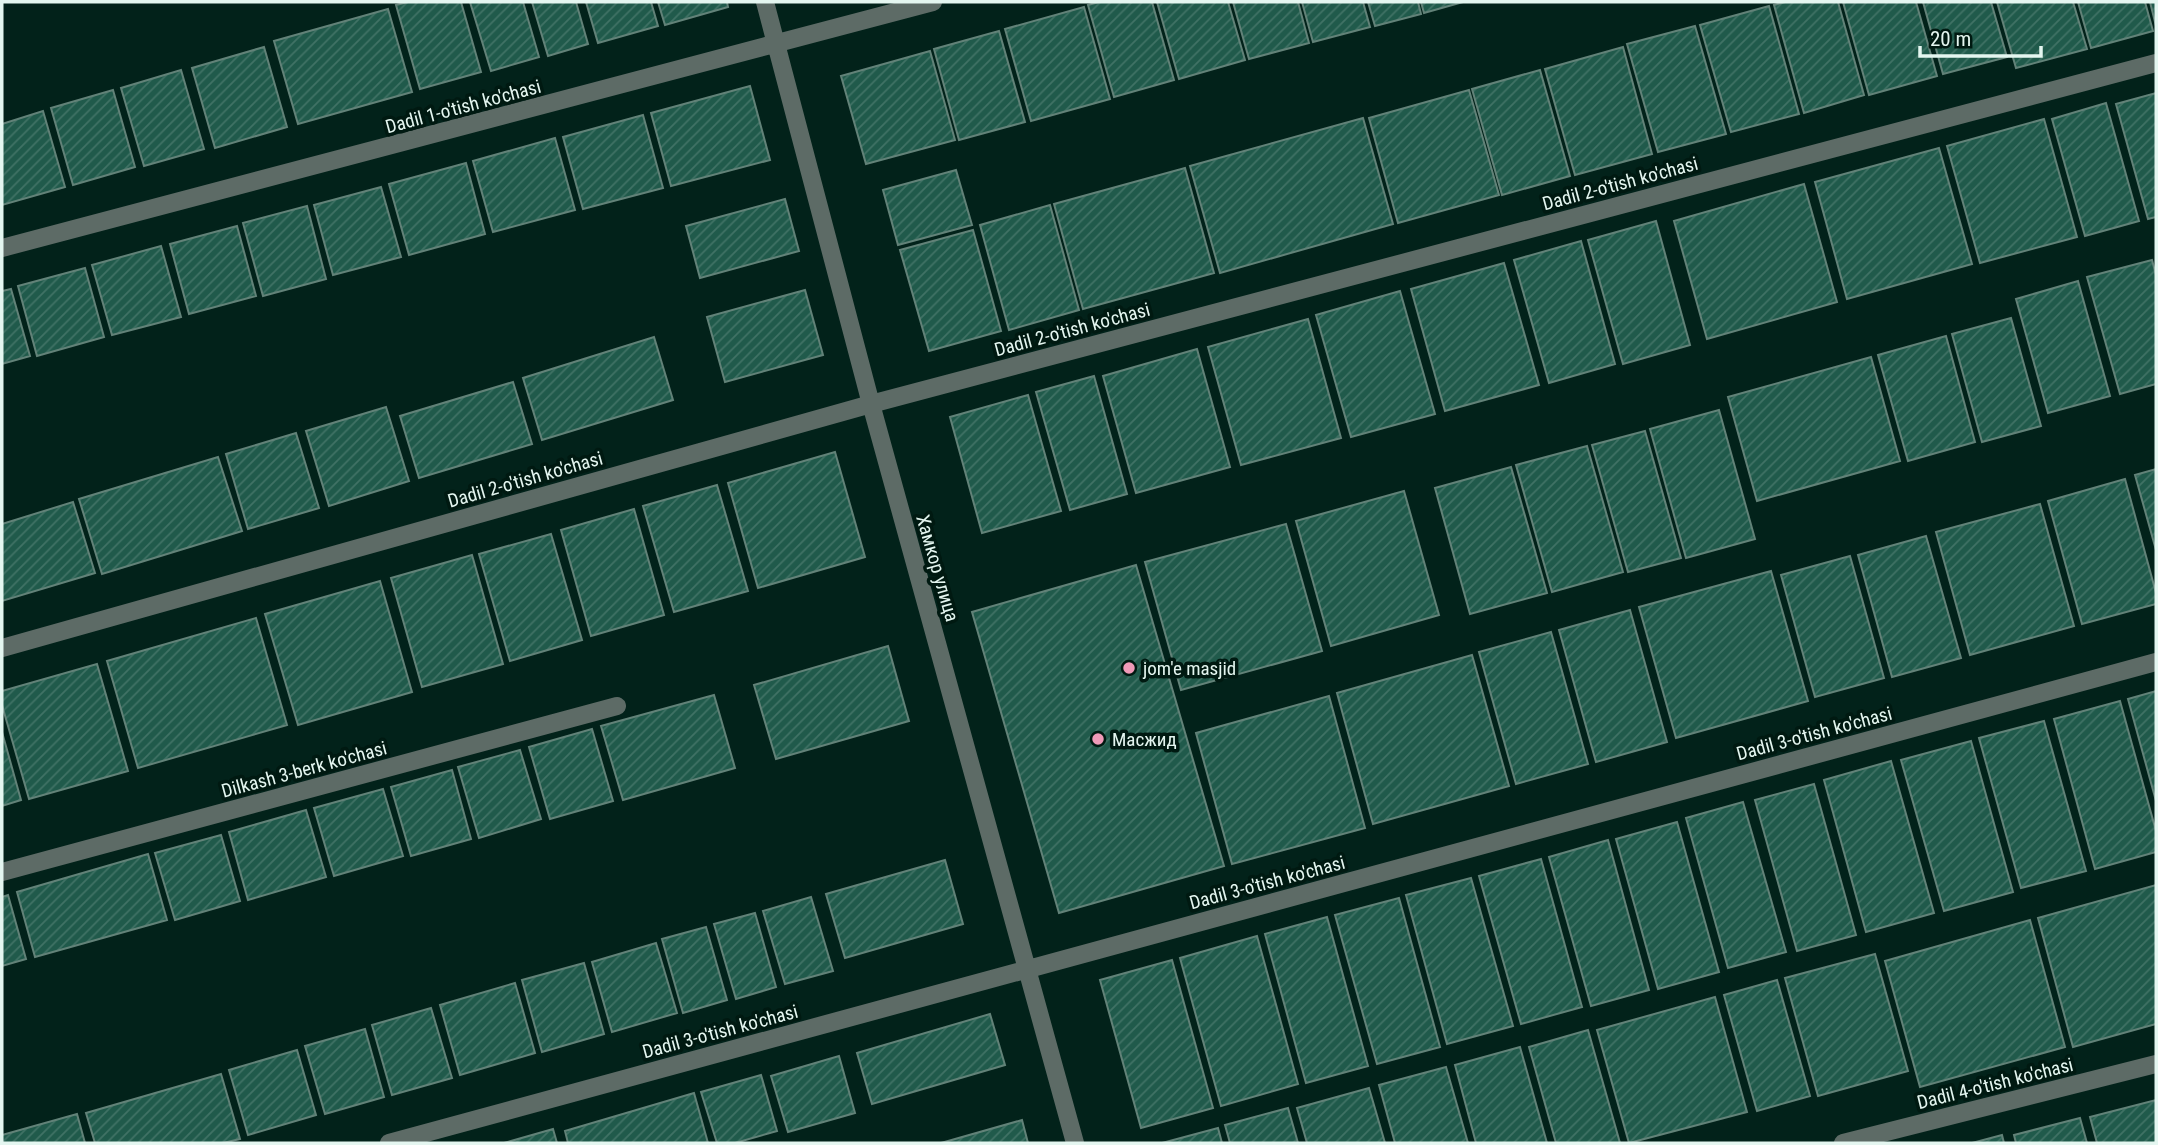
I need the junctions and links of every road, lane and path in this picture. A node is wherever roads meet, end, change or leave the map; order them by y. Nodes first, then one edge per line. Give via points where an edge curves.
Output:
1 (765, 2) edge
2 (933, 2) edge
3 (776, 45) junction
4 (2156, 63) edge
5 (2, 248) edge
6 (871, 404) junction
7 (2, 648) edge
8 (2156, 662) edge
9 (617, 706) dead end
10 (2, 872) edge
11 (1027, 968) junction
12 (2156, 1064) edge
13 (389, 1143) edge
14 (1075, 1143) edge
15 (1843, 1143) edge

1 - 3 street, Хамкор улица
2 - 3 street, Dadil 1-o'tish ko'chasi
3 - 5 street, Dadil 1-o'tish ko'chasi
3 - 6 street, Хамкор улица
4 - 6 street, Dadil 2-o'tish ko'chasi
6 - 7 street, Dadil 2-o'tish ko'chasi
6 - 11 street, Хамкор улица
8 - 11 street, Dadil 3-o'tish ko'chasi
9 - 10 street, Dilkash 3-berk ko'chasi
11 - 13 street, Dadil 3-o'tish ko'chasi
11 - 14 street, Хамкор улица
12 - 15 street, Dadil 4-o'tish ko'chasi

